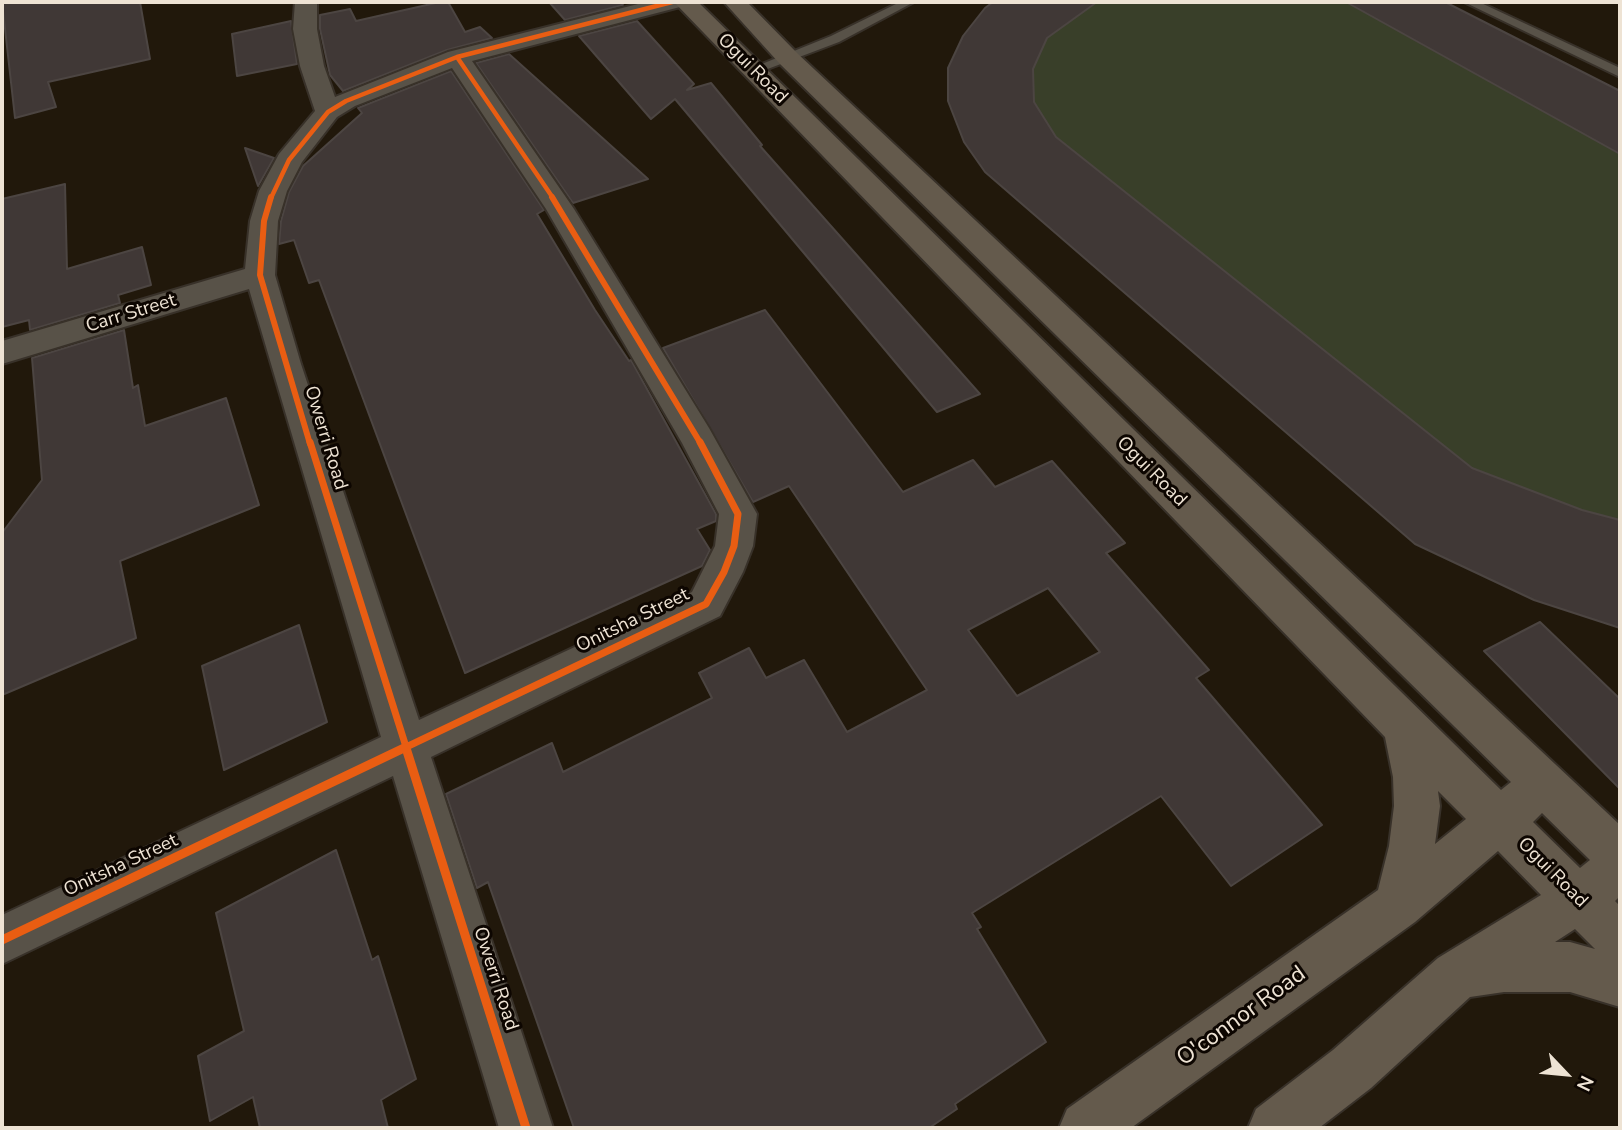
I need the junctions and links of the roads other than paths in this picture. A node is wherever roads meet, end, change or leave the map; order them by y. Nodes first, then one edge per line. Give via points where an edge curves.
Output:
1 (306, 2) edge
2 (672, 2) edge
3 (685, 2) edge
4 (736, 2) edge
5 (908, 2) edge
6 (1470, 2) edge
7 (457, 57) junction
8 (789, 59) junction
9 (753, 71) junction
10 (1620, 73) edge
11 (328, 112) junction
12 (260, 275) junction
13 (2, 353) edge
14 (1405, 727) junction
15 (406, 749) junction
16 (1543, 784) junction
17 (1499, 821) junction
18 (1620, 857) edge
19 (1620, 866) edge
20 (1578, 900) junction
21 (1398, 905) junction
22 (2, 940) edge
23 (1620, 940) edge
24 (1456, 976) junction
25 (1620, 982) edge
26 (526, 1128) edge
27 (1086, 1128) edge
28 (1275, 1128) edge

1 - 11 street via 305,29 312,66
2 - 7 street, Owerri Road
3 - 9 main road, Ogui Road
4 - 8 main road, Ogui Road
5 - 8 lane
6 - 10 lane
7 - 11 street, Owerri Road via 364,92
7 - 15 street, Onitsha Street via 560,209 738,514 734,546 706,604
8 - 9 lane
8 - 16 main road, Ogui Road
9 - 14 main road, Ogui Road
11 - 12 street, Owerri Road via 289,160 273,191 264,221
12 - 13 street, Carr Street
12 - 15 street, Owerri Road
14 - 17 main road, Ogui Road
14 - 21 main road via 1417,806
15 - 22 street, Onitsha Street
15 - 26 street, Owerri Road
16 - 17 main road, O'connor Road
16 - 18 main road, Ogui Road
17 - 20 main road, Ogui Road
17 - 21 main road, O'connor Road
19 - 20 main road
20 - 23 main road, Ogui Road
20 - 24 main road
21 - 27 main road, O'connor Road
24 - 25 main road via 1504,967 1570,967
24 - 28 main road via 1352,1069

